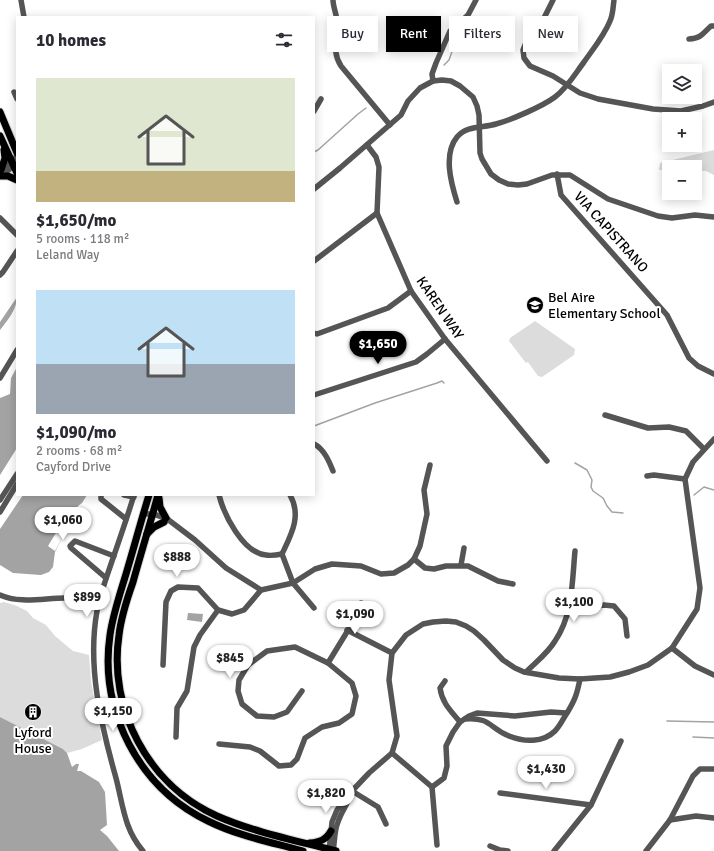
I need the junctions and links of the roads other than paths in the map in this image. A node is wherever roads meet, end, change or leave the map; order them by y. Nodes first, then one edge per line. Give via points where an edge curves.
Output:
1 (21, 0) edge
2 (333, 0) edge
3 (476, 0) edge
4 (553, 0) edge
5 (614, 0) edge
6 (24, 16) edge
7 (714, 26) edge
8 (689, 39) dead end
9 (433, 81) junction
10 (567, 85) junction
11 (14, 92) dead end
12 (16, 97) edge
13 (322, 100) dead end
14 (714, 102) edge
15 (315, 110) edge
16 (0, 112) edge
17 (390, 125) junction
18 (480, 127) junction
19 (9, 136) junction
20 (1, 138) edge
21 (16, 142) edge
22 (367, 145) junction
23 (16, 151) edge
24 (15, 164) edge
25 (0, 173) edge
26 (557, 174) junction
27 (16, 180) edge
28 (315, 188) edge
29 (457, 202) dead end
30 (377, 213) junction
31 (714, 217) edge
32 (0, 218) edge
33 (16, 233) edge
34 (16, 253) edge
35 (315, 260) edge
36 (0, 275) edge
37 (411, 291) junction
38 (315, 334) edge
39 (445, 339) junction
40 (16, 352) edge
41 (714, 374) edge
42 (0, 378) edge
43 (315, 396) edge
44 (605, 415) dead end
45 (714, 439) edge
46 (315, 444) edge
47 (704, 449) junction
48 (547, 461) dead end
49 (430, 465) dead end
50 (333, 471) dead end
51 (16, 476) edge
52 (647, 476) dead end
53 (686, 479) junction
54 (16, 486) edge
55 (101, 496) edge
56 (134, 496) edge
57 (149, 496) edge
58 (159, 496) edge
59 (159, 496) edge
60 (219, 496) edge
61 (290, 496) edge
62 (0, 500) edge
63 (0, 512) edge
64 (143, 514) junction
65 (152, 516) junction
66 (126, 520) junction
67 (166, 521) junction
68 (147, 534) junction
69 (464, 548) dead end
70 (575, 551) dead end
71 (282, 554) junction
72 (114, 556) junction
73 (414, 559) junction
74 (461, 565) junction
75 (106, 578) junction
76 (293, 583) junction
77 (513, 584) dead end
78 (261, 590) junction
79 (0, 595) edge
80 (99, 603) junction
81 (361, 603) dead end
82 (314, 608) dead end
83 (218, 610) junction
84 (569, 610) junction
85 (347, 630) junction
86 (627, 636) dead end
87 (672, 648) junction
88 (392, 653) junction
89 (328, 663) junction
90 (164, 665) dead end
91 (526, 672) junction
92 (714, 675) edge
93 (580, 679) junction
94 (445, 681) dead end
95 (302, 691) dead end
96 (566, 713) junction
97 (463, 720) junction
98 (176, 737) dead end
99 (621, 741) dead end
100 (219, 744) dead end
101 (392, 753) junction
102 (714, 769) edge
103 (432, 786) junction
104 (352, 791) junction
105 (500, 793) dead end
106 (591, 805) junction
107 (714, 818) edge
108 (670, 820) junction
109 (386, 824) dead end
110 (331, 831) junction
111 (303, 842) junction
112 (437, 845) dead end
113 (490, 846) dead end
114 (332, 850) edge
115 (143, 851) edge
116 (303, 851) edge
117 (508, 851) edge
118 (554, 851) edge
119 (646, 851) edge

1 - 6 street
2 - 17 street via 338,20 335,48 337,59
3 - 9 street via 468,15 450,31 432,74
4 - 10 street via 522,54 530,66
5 - 10 street via 611,19 605,33
7 - 8 street via 702,36
9 - 17 street via 420,88 408,101 401,115
9 - 18 street via 451,82 469,93 477,106
10 - 14 street via 589,96 653,109 682,111
10 - 18 street via 548,102 496,124
11 - 12 street
13 - 15 street
16 - 19 main road
17 - 22 street
18 - 26 street via 482,159 491,174 499,180 508,184 527,184
18 - 29 street via 465,130 451,147 451,185
19 - 21 main road
19 - 23 main road
20 - 24 main road
20 - 25 main road via 5,155
22 - 28 street
22 - 30 street, KAREN WAY via 379,166
24 - 25 street
25 - 27 main road
26 - 31 street via 570,175 608,199 658,216
26 - 41 street, VIA CAPISTRANO via 561,195 667,315 689,358
30 - 35 street
30 - 37 street, KAREN WAY
32 - 33 street
34 - 36 street
37 - 38 street via 388,308
37 - 39 street, KAREN WAY
39 - 43 street via 416,362
39 - 48 street, KAREN WAY
40 - 42 street
44 - 47 street via 648,428 669,427 686,431
45 - 47 street
46 - 50 street via 328,460
47 - 53 street via 693,462
49 - 73 street via 424,490 427,514 420,546
51 - 62 street
52 - 53 street
53 - 87 street via 700,588 696,609
54 - 63 street
55 - 66 street via 101,499
56 - 66 street
57 - 64 main road
58 - 65 main road
59 - 67 main road via 160,507
60 - 71 street via 233,529 250,549 265,555
61 - 71 street via 296,510 294,527
64 - 65 street
64 - 116 main road via 115,610 109,646 111,693 125,737 150,776 192,813 226,829
65 - 67 street
65 - 68 main road
66 - 72 street
67 - 68 main road
67 - 78 street via 195,540 226,568
68 - 111 main road via 121,624 117,652 121,698 137,741 164,778 200,807 234,822
69 - 74 street
70 - 84 street
71 - 76 street
72 - 75 street
72 - 75 street via 75,541 70,546
73 - 74 street via 425,568
73 - 76 street via 408,566 394,573 381,574 361,566 332,564 315,569
74 - 77 street via 498,581
75 - 80 street
76 - 78 street
76 - 82 street
78 - 83 street via 244,610 232,614
79 - 80 street via 20,600 76,598
80 - 115 street via 94,638 95,668 107,748 126,824
81 - 85 street via 361,609
83 - 90 street via 198,588 178,587 171,591 166,602
83 - 98 street via 200,634 194,647 187,691 176,708
84 - 86 street via 614,606 625,620
84 - 91 street via 556,641
85 - 88 street
85 - 89 street
87 - 92 street via 695,666
87 - 93 street via 648,665 629,672
88 - 91 street via 406,635 423,624 456,622 474,631 503,660
88 - 101 street via 389,680 397,736
89 - 95 street via 295,647 267,651 248,665 239,680 238,691 242,704 257,716 274,717 287,712
89 - 100 street via 352,683 356,696 352,714 339,723 322,727 305,738 297,759 291,765 279,766 255,749
91 - 93 street
93 - 96 street via 577,696
94 - 97 street via 440,688 446,706
96 - 97 street via 515,716 477,713
96 - 97 street via 552,734 531,741 510,737 480,719
97 - 103 street via 446,746 447,766 444,778
99 - 106 street
101 - 103 street
101 - 104 street
102 - 108 street via 700,769 693,776
103 - 112 street
104 - 109 street via 378,807
104 - 110 street via 338,810
104 - 114 street via 337,824
105 - 106 street
106 - 118 street
107 - 108 street via 696,816
108 - 119 street
110 - 111 main road via 321,841
110 - 114 street
111 - 114 main road
113 - 117 street

